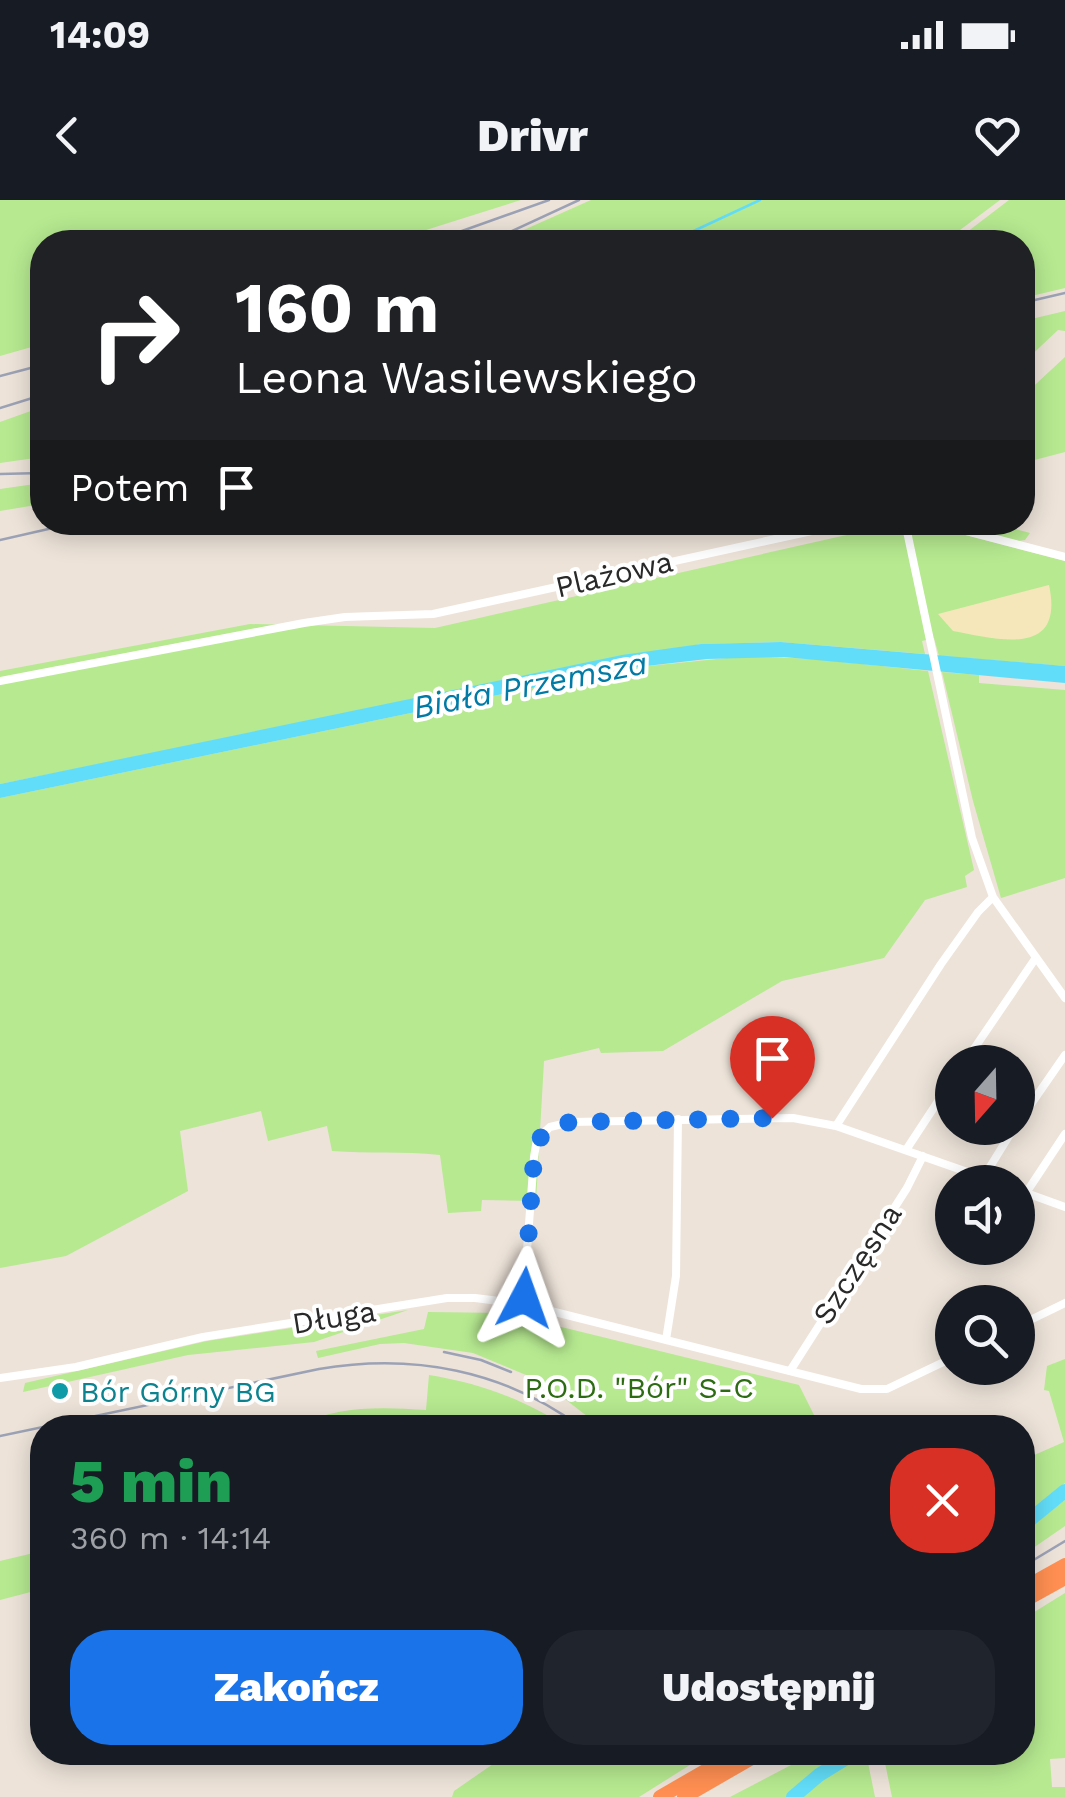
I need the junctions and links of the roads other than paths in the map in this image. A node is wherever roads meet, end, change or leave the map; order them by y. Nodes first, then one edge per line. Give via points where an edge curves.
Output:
1 (795, 535) edge
2 (908, 535) edge
3 (981, 535) edge
4 (1065, 557) edge
5 (0, 681) edge
6 (993, 897) junction
7 (1035, 959) junction
8 (1065, 998) edge
9 (976, 1045) edge
10 (1065, 1055) edge
11 (1035, 1098) edge
12 (935, 1106) edge
13 (678, 1119) junction
14 (836, 1126) junction
15 (1065, 1134) edge
16 (906, 1150) junction
17 (923, 1156) junction
18 (947, 1165) edge
19 (1035, 1174) edge
20 (1035, 1196) edge
21 (1065, 1206) edge
22 (1065, 1303) edge
23 (523, 1304) junction
24 (1035, 1318) edge
25 (666, 1340) junction
26 (935, 1367) edge
27 (790, 1371) junction
28 (0, 1378) edge
29 (1065, 1565) edge
30 (1065, 1578) edge
31 (1035, 1582) edge
32 (1035, 1595) edge
33 (715, 1765) edge
34 (739, 1765) edge
35 (660, 1797) edge
36 (684, 1797) edge

1 - 5 street, Plażowa via 433,614 304,623
2 - 6 street via 972,838
3 - 4 street
6 - 7 street
6 - 14 street via 940,964
7 - 8 street
7 - 9 street
10 - 11 street
12 - 16 street
13 - 14 street via 792,1118
13 - 23 street via 571,1122 538,1138
13 - 25 street via 676,1276
14 - 16 street
15 - 19 street
16 - 17 street
17 - 18 street
17 - 27 street, Szczęsna
20 - 21 street
22 - 24 street
23 - 25 street, Długa
23 - 28 street, Długa via 448,1298
25 - 27 street, Długa
26 - 27 street, Długa via 873,1390
29 - 31 highway
30 - 32 highway
33 - 35 highway
34 - 36 highway

